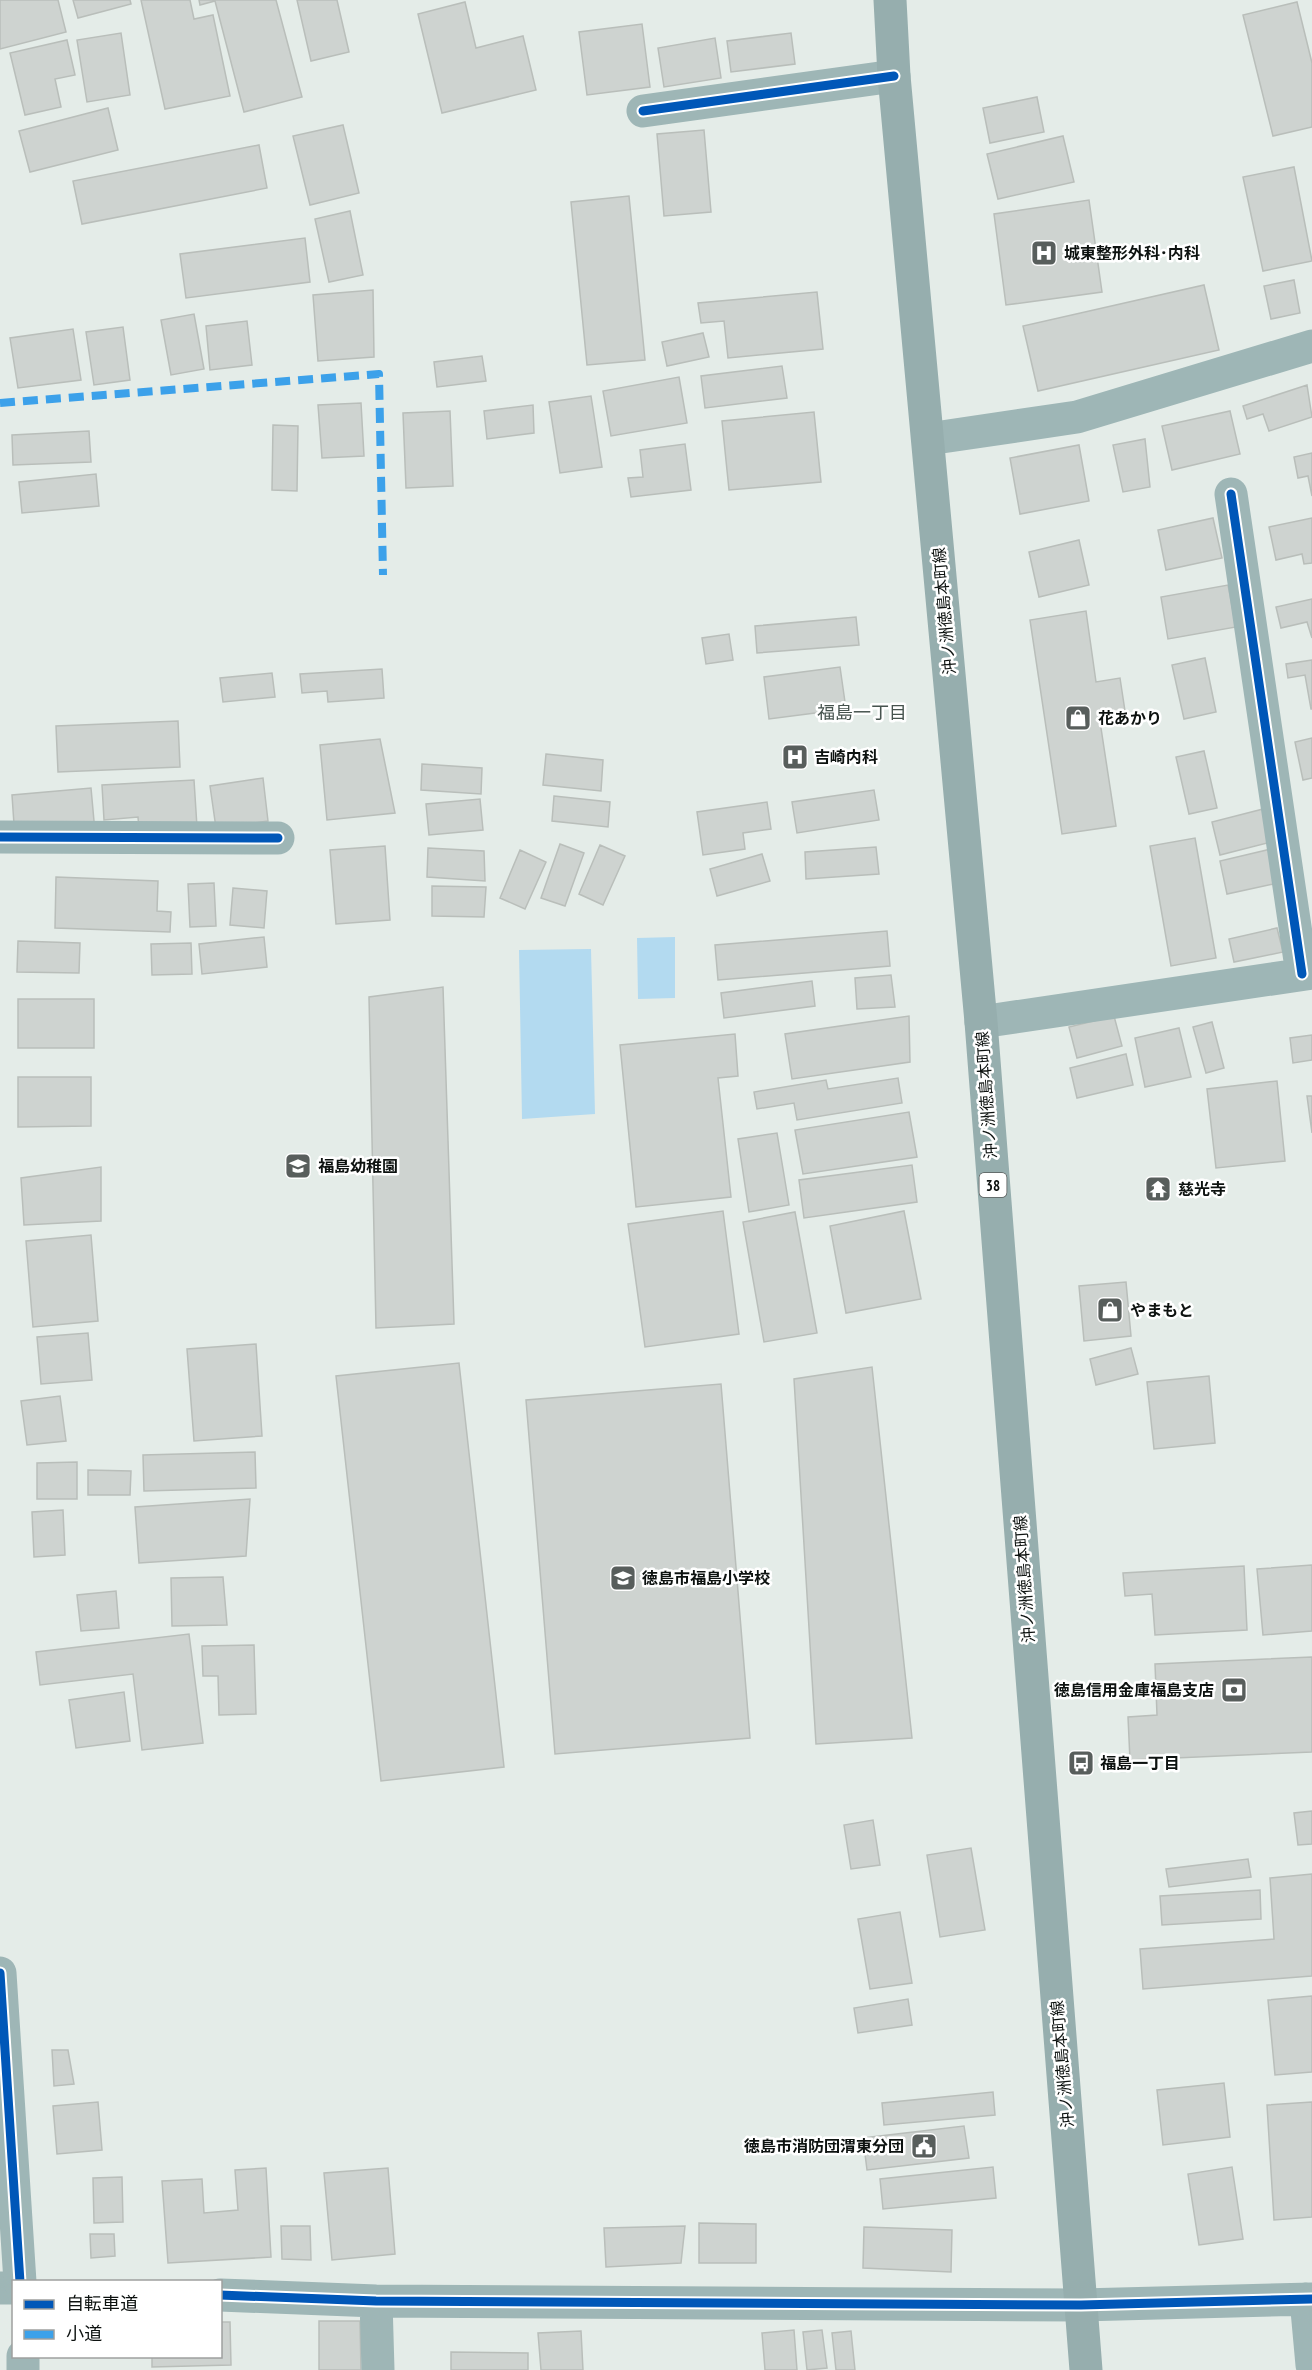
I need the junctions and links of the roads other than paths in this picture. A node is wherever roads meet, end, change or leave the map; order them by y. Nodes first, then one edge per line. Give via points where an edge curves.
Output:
1 (890, 0) edge
2 (894, 75) junction
3 (643, 111) dead end
4 (1312, 346) edge
5 (928, 440) junction
6 (1231, 494) dead end
7 (0, 837) edge
8 (278, 838) dead end
9 (1307, 974) edge
10 (981, 1022) junction
11 (0, 1973) edge
12 (1, 2028) edge
13 (20, 2280) edge
14 (222, 2295) edge
15 (1309, 2299) edge
16 (376, 2301) junction
17 (1081, 2305) junction
18 (1312, 2365) edge
19 (378, 2370) edge
20 (1086, 2370) edge

1 - 2 main road, 沖ノ洲徳島本町線 / 38
2 - 3 street
2 - 5 main road, 沖ノ洲徳島本町線 / 38
4 - 5 street via 1077,417
5 - 10 main road, 沖ノ洲徳島本町線 / 38
6 - 9 street
7 - 8 street
9 - 10 street
10 - 17 main road, 沖ノ洲徳島本町線 / 38
11 - 12 street
12 - 13 street
14 - 16 street
15 - 17 street
15 - 18 street
16 - 17 street
16 - 19 street
17 - 20 main road, 沖ノ洲徳島本町線 / 38

